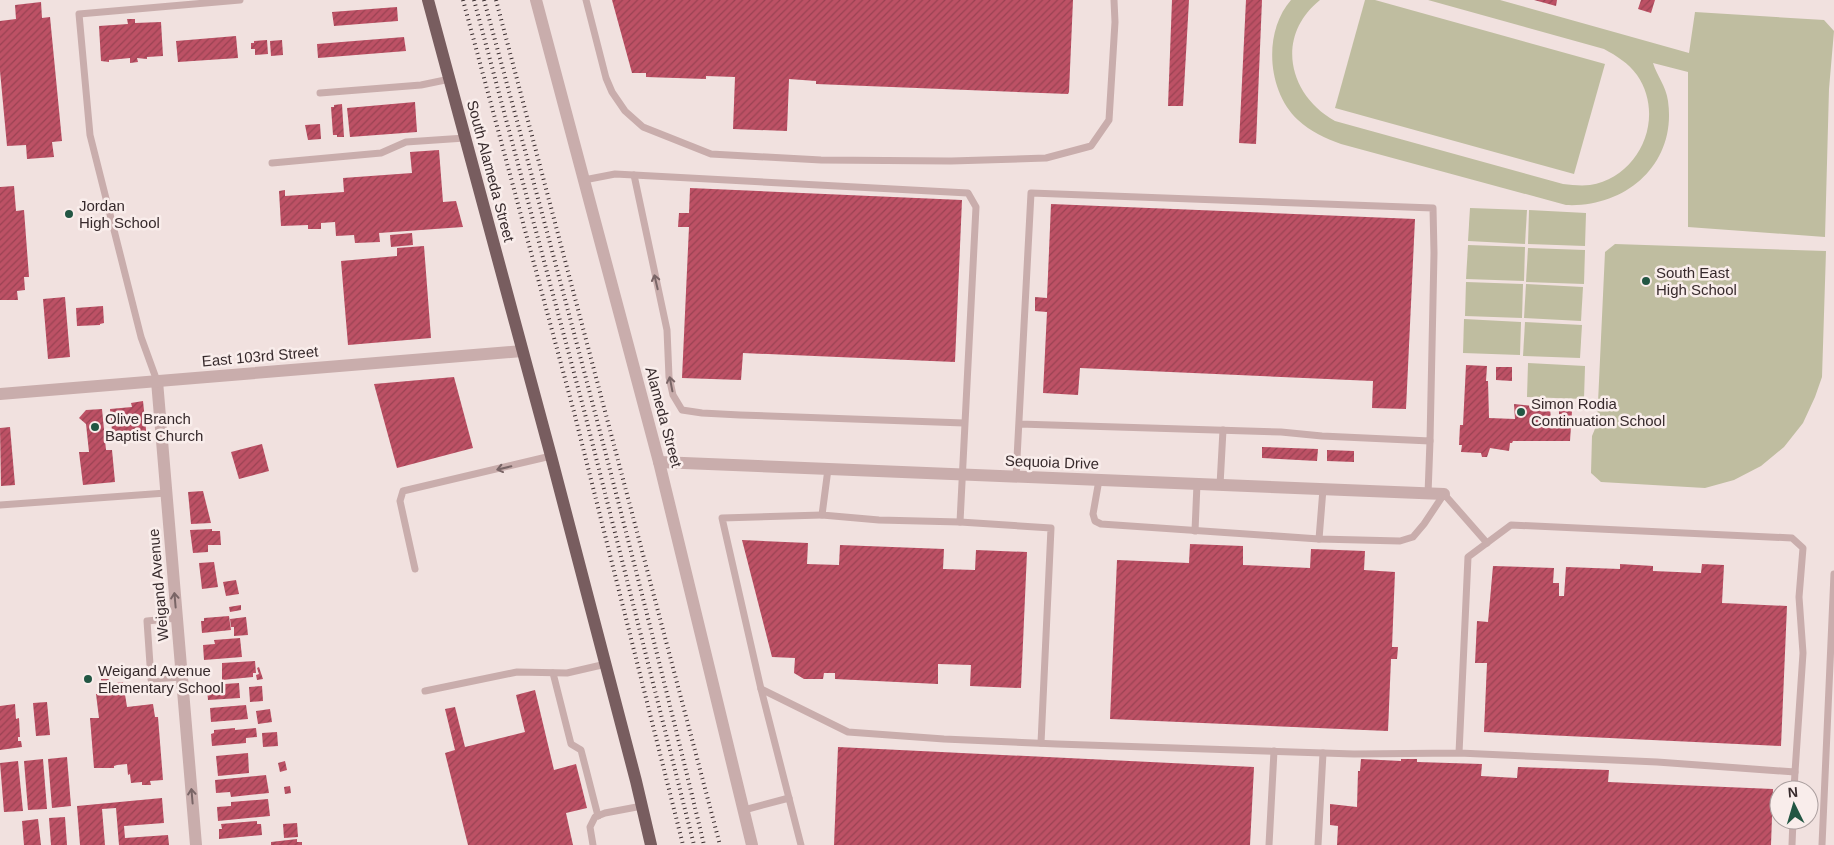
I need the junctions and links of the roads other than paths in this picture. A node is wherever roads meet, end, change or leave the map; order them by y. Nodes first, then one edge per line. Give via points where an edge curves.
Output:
1 (240, 0) edge
2 (428, 0) edge
3 (536, 0) edge
4 (586, 0) edge
5 (1114, 0) edge
6 (187, 2) edge
7 (450, 79) junction
8 (320, 93) dead end
9 (465, 138) junction
10 (272, 163) dead end
11 (634, 175) junction
12 (584, 180) junction
13 (522, 351) junction
14 (157, 381) junction
15 (0, 394) edge
16 (964, 423) junction
17 (1019, 424) junction
18 (1223, 430) junction
19 (1430, 441) junction
20 (551, 456) junction
21 (659, 462) junction
22 (828, 469) junction
23 (963, 475) junction
24 (1016, 477) junction
25 (1099, 480) junction
26 (1198, 484) junction
27 (1220, 485) junction
28 (1323, 489) junction
29 (166, 493) junction
30 (1428, 494) junction
31 (1444, 494) junction
32 (0, 505) edge
33 (822, 515) junction
34 (960, 522) junction
35 (1195, 531) junction
36 (1319, 539) junction
37 (1487, 543) junction
38 (416, 569) dead end
39 (1834, 574) edge
40 (177, 618) junction
41 (606, 664) junction
42 (553, 673) junction
43 (182, 677) junction
44 (761, 689) junction
45 (425, 691) dead end
46 (1041, 743) junction
47 (1274, 751) junction
48 (1323, 752) junction
49 (1459, 753) junction
50 (1795, 772) junction
51 (1795, 780) edge
52 (789, 798) junction
53 (642, 806) junction
54 (744, 810) junction
55 (598, 816) junction
56 (1793, 830) edge
57 (196, 845) edge
58 (593, 845) edge
59 (651, 845) edge
60 (752, 845) edge
61 (801, 845) edge
62 (1269, 845) edge
63 (1318, 845) edge
64 (1792, 845) edge
65 (1822, 845) edge

1 - 6 lane
2 - 7 main road, South Alameda Street
3 - 12 street, Alameda Street
4 - 5 lane via 609,85 625,111 643,127 711,154 821,160 951,161 1046,158 1091,146 1109,120 1116,22
6 - 14 lane via 79,14 90,135 141,337
7 - 8 lane via 420,85
7 - 9 main road, South Alameda Street
9 - 10 lane via 406,142 381,153
9 - 13 main road, South Alameda Street
11 - 12 lane via 615,174
16 -> 11 lane via 682,410 673,395 669,377 667,330
11 - 16 lane via 968,193 976,206
12 - 21 street, Alameda Street
13 - 14 street, East 103rd Street
13 - 20 main road
14 - 15 street, East 103rd Street
14 - 29 street, Weigand Avenue
16 - 23 lane
17 - 18 lane
17 - 19 lane via 1031,192 1433,208
17 - 24 lane
18 - 19 lane
18 - 27 lane
19 - 30 lane
20 -> 38 lane via 403,492 400,501
20 - 41 main road
21 - 22 street, Sequoia Drive
21 - 54 street, Alameda Street
22 - 23 street, Sequoia Drive
22 - 33 lane
23 - 24 street, Sequoia Drive
23 - 34 lane
24 - 25 street, Sequoia Drive
25 - 26 street, Sequoia Drive
25 - 35 lane via 1093,514 1095,521
26 - 27 street, Sequoia Drive
26 - 35 lane
27 - 28 street, Sequoia Drive
28 - 30 street, Sequoia Drive
28 - 36 lane
29 - 32 lane
40 -> 29 street, Weigand Avenue
30 - 31 street, Sequoia Drive
31 - 36 lane via 1412,537 1400,541
31 - 37 lane
33 - 34 lane
33 - 44 lane via 722,518
34 - 46 lane via 1050,528
35 - 36 lane
37 - 49 lane via 1468,557
37 - 50 lane via 1511,524 1792,538 1803,548 1799,597 1803,653
39 - 65 lane
40 - 43 street, Weigand Avenue
40 - 43 lane via 147,620 151,679
41 - 42 lane
41 - 53 main road
42 - 45 lane via 517,672
42 - 55 lane via 572,744 581,750
57 -> 43 street, Weigand Avenue
44 - 46 lane via 848,732
44 - 52 lane
46 - 47 lane
47 - 48 lane
47 - 62 lane
48 - 49 lane
48 - 63 lane
49 - 50 lane
50 - 51 lane
52 - 54 lane
52 - 61 lane
53 - 55 lane
53 - 59 main road
54 - 60 street, Alameda Street
55 - 58 lane via 590,826
56 - 64 lane

